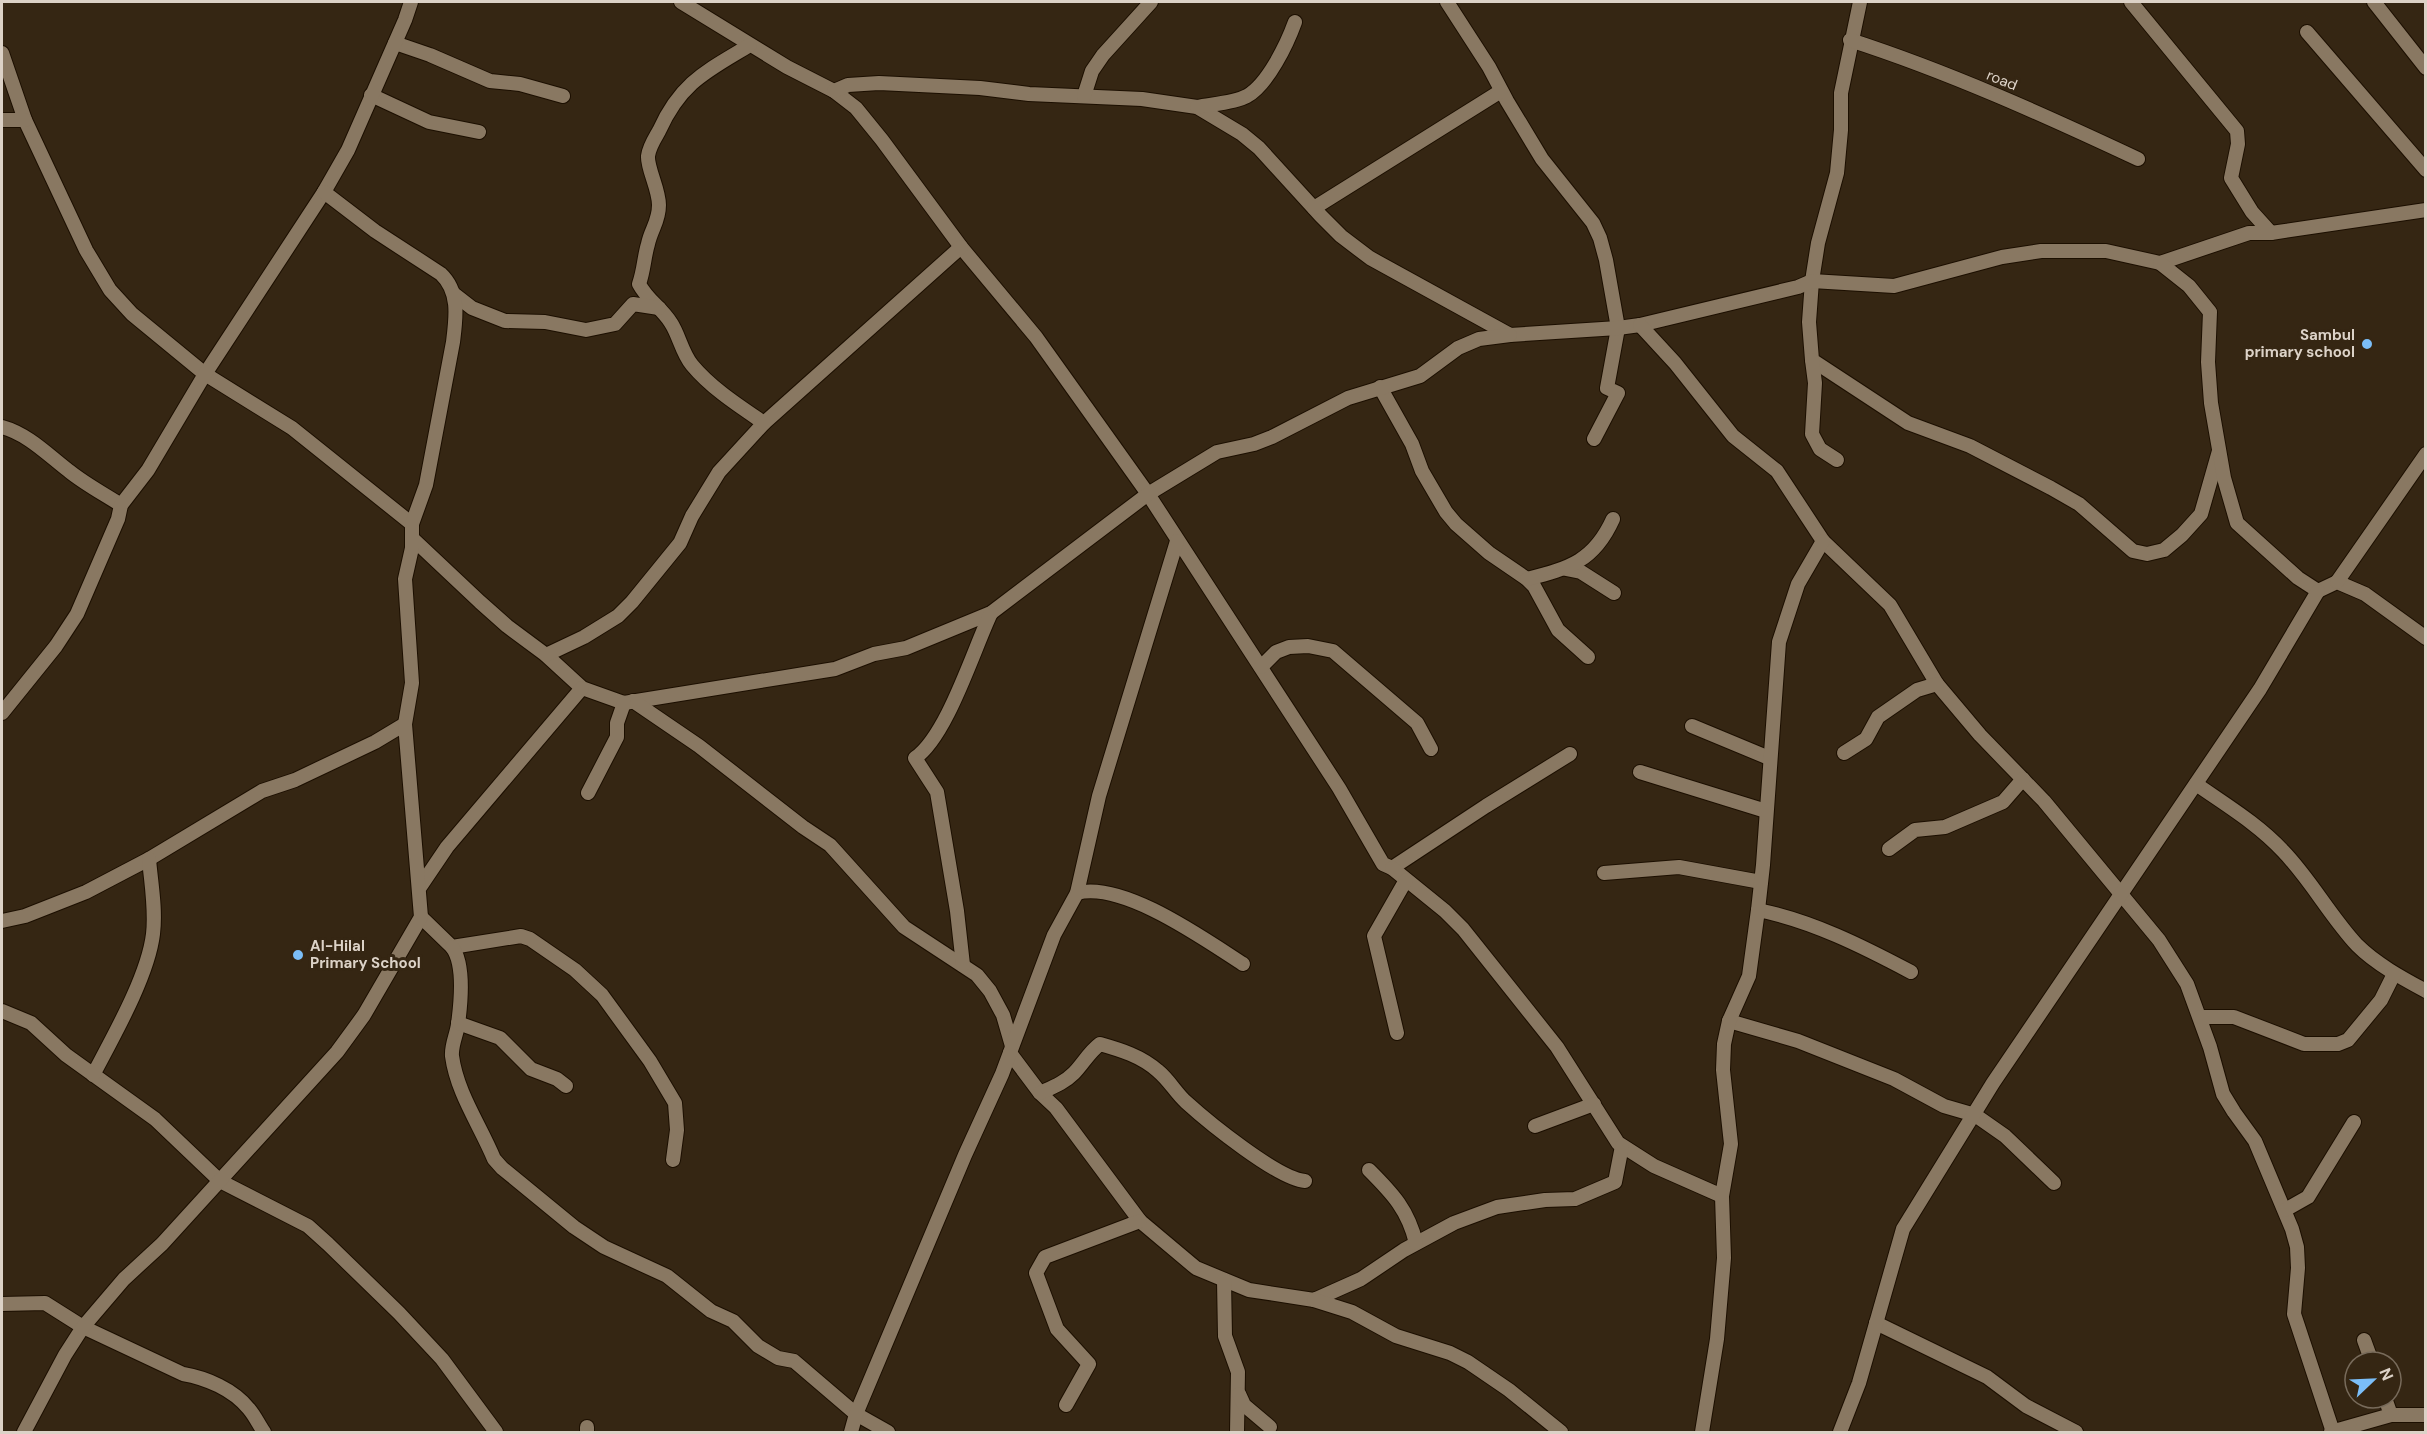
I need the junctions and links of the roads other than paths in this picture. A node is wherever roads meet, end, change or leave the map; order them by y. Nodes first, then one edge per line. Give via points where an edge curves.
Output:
1 (411, 2) edge
2 (681, 2) edge
3 (1151, 2) edge
4 (1447, 2) edge
5 (1860, 2) edge
6 (2131, 2) edge
7 (2374, 2) edge
8 (1295, 22) dead end
9 (2307, 32) dead end
10 (1851, 40) junction
11 (395, 43) junction
12 (750, 45) junction
13 (2, 53) edge
14 (2426, 68) edge
15 (834, 91) junction
16 (1502, 91) junction
17 (371, 95) junction
18 (563, 96) dead end
19 (1084, 96) junction
20 (1197, 107) junction
21 (2, 120) edge
22 (25, 120) junction
23 (479, 132) dead end
24 (2138, 159) dead end
25 (2426, 170) edge
26 (324, 192) junction
27 (1314, 208) junction
28 (2426, 210) edge
29 (2271, 233) junction
30 (961, 247) junction
31 (2160, 263) junction
32 (1812, 281) junction
33 (454, 294) junction
34 (661, 308) junction
35 (1640, 325) junction
36 (1618, 328) junction
37 (1510, 335) junction
38 (1812, 360) junction
39 (205, 374) junction
40 (1380, 387) junction
41 (764, 423) junction
42 (2, 427) edge
43 (1594, 439) dead end
44 (2219, 451) junction
45 (2426, 454) edge
46 (1837, 460) dead end
47 (1148, 494) junction
48 (122, 505) junction
49 (1613, 519) dead end
50 (412, 531) junction
51 (1177, 541) junction
52 (1823, 541) junction
53 (1566, 569) junction
54 (1527, 579) junction
55 (2337, 582) junction
56 (2318, 591) junction
57 (1614, 593) dead end
58 (991, 613) junction
59 (2426, 638) edge
60 (546, 655) junction
61 (1588, 657) dead end
62 (1261, 667) junction
63 (1937, 684) junction
64 (582, 688) junction
65 (628, 702) junction
66 (2, 713) edge
67 (405, 724) junction
68 (1692, 726) dead end
69 (1431, 749) dead end
70 (1844, 753) dead end
71 (1570, 754) dead end
72 (1769, 758) junction
73 (1640, 772) dead end
74 (2023, 780) junction
75 (2196, 784) junction
76 (588, 793) dead end
77 (1766, 811) junction
78 (1889, 849) dead end
79 (149, 859) junction
80 (1392, 868) junction
81 (1604, 873) dead end
82 (1406, 880) junction
83 (1761, 882) junction
84 (420, 887) junction
85 (1077, 893) junction
86 (2121, 896) junction
87 (1758, 909) junction
88 (421, 917) junction
89 (2, 921) edge
90 (452, 947) junction
91 (1243, 964) dead end
92 (963, 965) junction
93 (1911, 972) dead end
94 (2394, 974) junction
95 (2426, 991) edge
96 (2, 1011) edge
97 (2200, 1017) junction
98 (1729, 1021) junction
99 (458, 1023) junction
100 (1397, 1033) dead end
101 (1011, 1049) junction
102 (93, 1075) junction
103 (566, 1086) dead end
104 (1041, 1093) junction
105 (1594, 1104) junction
106 (1975, 1115) junction
107 (2354, 1122) dead end
108 (1535, 1126) dead end
109 (1622, 1146) junction
110 (673, 1160) dead end
111 (1369, 1170) dead end
112 (220, 1180) junction
113 (1305, 1181) dead end
114 (2054, 1184) dead end
115 (1722, 1196) junction
116 (2285, 1210) junction
117 (1140, 1221) junction
118 (1416, 1244) junction
119 (1224, 1280) junction
120 (1314, 1300) junction
121 (2, 1304) edge
122 (1876, 1323) junction
123 (83, 1327) junction
124 (2364, 1340) dead end
125 (2368, 1350) edge
126 (1239, 1394) junction
127 (1066, 1405) dead end
128 (2390, 1410) edge
129 (856, 1414) junction
130 (2391, 1414) junction
131 (2426, 1415) edge
132 (1270, 1427) dead end
133 (24, 1432) edge
134 (264, 1432) edge
135 (496, 1432) edge
136 (851, 1432) edge
137 (888, 1432) edge
138 (1237, 1432) edge
139 (1561, 1432) edge
140 (1702, 1432) edge
141 (1840, 1432) edge
142 (2076, 1432) edge
143 (2332, 1432) edge

1 - 11 street
2 - 12 street
3 - 19 street via 1103,55 1092,71
4 - 16 street
5 - 10 street
6 - 29 street via 2237,132 2231,178 2252,212
7 - 14 street
8 - 20 street via 1288,41 1254,91 1245,97
9 - 25 street
10 - 24 street, road via 2023,106
10 - 32 street via 1842,93 1837,173
11 - 17 street
11 - 18 street via 490,81 520,84
12 - 15 street
12 - 34 street via 687,86 673,104 651,148 649,164 658,192 658,223 648,243 639,284 645,296
13 - 22 street
15 - 19 street via 848,85 879,83
15 - 30 street via 856,108
16 - 27 street
16 - 36 street via 1542,159 1593,223 1606,260
17 - 23 street via 429,122
17 - 26 street via 348,150
19 - 20 street
20 - 27 street via 1259,148
21 - 22 street
22 - 39 street via 86,250 110,290 132,314
26 - 33 street via 441,274
26 - 39 street
27 - 37 street via 1370,258
28 - 29 street
29 - 31 street via 2249,233
30 - 41 street
30 - 47 street via 1036,337
31 - 32 street via 2106,251 2041,251 2002,257 1894,286
31 - 44 street via 2189,286 2211,312 2208,362
32 - 35 street
32 - 38 street
33 - 34 street via 472,308 505,321 545,322 586,330 615,324 633,304
33 - 50 street via 456,323 450,362 426,485
34 - 41 street via 690,363
35 - 36 street
35 - 52 street via 1733,436 1777,471
36 - 37 street
36 - 43 street via 1606,388 1618,393
37 - 40 street via 1479,339 1458,348 1420,376
38 - 44 street via 1908,423 1970,446 2079,504 2133,551 2147,554 2164,550 2201,514
38 - 46 street via 1812,434 1820,449
39 - 48 street via 148,470
39 - 50 street via 292,428
40 - 47 street via 1348,398 1272,437 1217,452
40 - 54 street via 1446,512 1490,553
41 - 60 street via 719,472 680,543 645,588 618,616
42 - 48 street via 49,453
44 - 56 street via 2237,523
45 - 55 street
47 - 51 street
47 - 58 street
48 - 66 street via 76,614 56,646
49 - 53 street via 1604,538
50 - 60 street via 507,627
50 - 67 street via 405,579 412,683
51 - 62 street
51 - 85 street via 1099,796
52 - 63 street via 1890,605
52 - 72 street via 1798,584 1779,642
53 - 54 street
53 - 57 street via 1581,572
54 - 61 street via 1558,630
55 - 56 street
55 - 59 street via 2364,594
56 - 75 street via 2260,689
58 - 65 street via 906,648 874,654 835,669
58 - 92 street via 939,731 915,759 937,792
60 - 64 street
62 - 69 street via 1276,652 1289,647 1333,651 1408,714
62 - 80 street via 1340,788 1383,864
63 - 70 street via 1917,690 1878,717 1866,739
63 - 74 street
64 - 65 street
64 - 84 street via 447,847
65 - 76 street via 617,723 616,737
65 - 92 street via 699,746 830,845 904,927
67 - 79 street via 295,780 262,791
67 - 84 street
68 - 72 street
71 - 80 street
72 - 77 street
73 - 77 street
74 - 78 street via 2004,802 1945,827 1916,830
74 - 86 street
75 - 86 street
75 - 94 street via 2281,848 2306,875 2350,937
77 - 83 street
79 - 89 street via 86,892
79 - 102 street via 153,935 145,966
80 - 82 street
81 - 83 street via 1679,867
82 - 100 street via 1374,936
82 - 105 street via 1463,929 1557,1047
83 - 87 street
84 - 88 street
85 - 91 street via 1110,892 1141,904
85 - 101 street via 1054,935
86 - 97 street via 2159,940 2187,984
86 - 106 street
87 - 93 street via 1793,917
87 - 98 street via 1749,976
88 - 90 street
88 - 112 street via 338,1052
90 - 99 street via 460,968
90 - 110 street via 521,936 575,970 602,995 650,1061 675,1104
92 - 101 street via 990,991
94 - 95 street
94 - 97 street via 2381,1000 2348,1040 2338,1044 2304,1044 2234,1017
96 - 102 street via 31,1023
97 - 116 street via 2223,1094 2255,1141
98 - 106 street via 1798,1041 1894,1078 1944,1106
98 - 115 street via 1723,1070 1731,1144
99 - 103 street via 500,1038 531,1069
99 - 129 street via 452,1054 459,1089 494,1159 511,1178 603,1247 667,1276 711,1311 733,1321 758,1346 778,1358 794,1361
101 - 104 street
101 - 129 street
102 - 112 street via 155,1119
104 - 113 street via 1072,1075 1100,1044 1124,1051 1159,1071 1186,1101 1240,1144 1294,1180
104 - 117 street
105 - 108 street
105 - 109 street
106 - 114 street via 2005,1136
106 - 122 street via 1903,1229
107 - 116 street via 2308,1197
109 - 115 street via 1654,1166
109 - 118 street via 1615,1182 1575,1199 1497,1207
111 - 118 street via 1397,1198 1411,1224
112 - 123 street via 162,1244 124,1278
112 - 135 street via 308,1226 328,1244 442,1359
115 - 140 street via 1724,1257 1717,1339
116 - 143 street via 2297,1247 2296,1324
117 - 119 street via 1196,1268
117 - 127 street via 1045,1257 1036,1273 1057,1329 1089,1364
118 - 120 street via 1361,1279
119 - 120 street via 1249,1290
119 - 126 street via 1226,1336 1238,1372
120 - 139 street via 1352,1312 1396,1336 1468,1362
121 - 123 street via 45,1303
122 - 141 street
122 - 142 street via 1987,1377 2026,1406
123 - 133 street
123 - 134 street via 183,1374 218,1384 248,1407
124 - 125 street
126 - 132 street via 1244,1405
126 - 138 street
128 - 130 street
129 - 136 street
129 - 137 street
130 - 131 street
130 - 143 street

